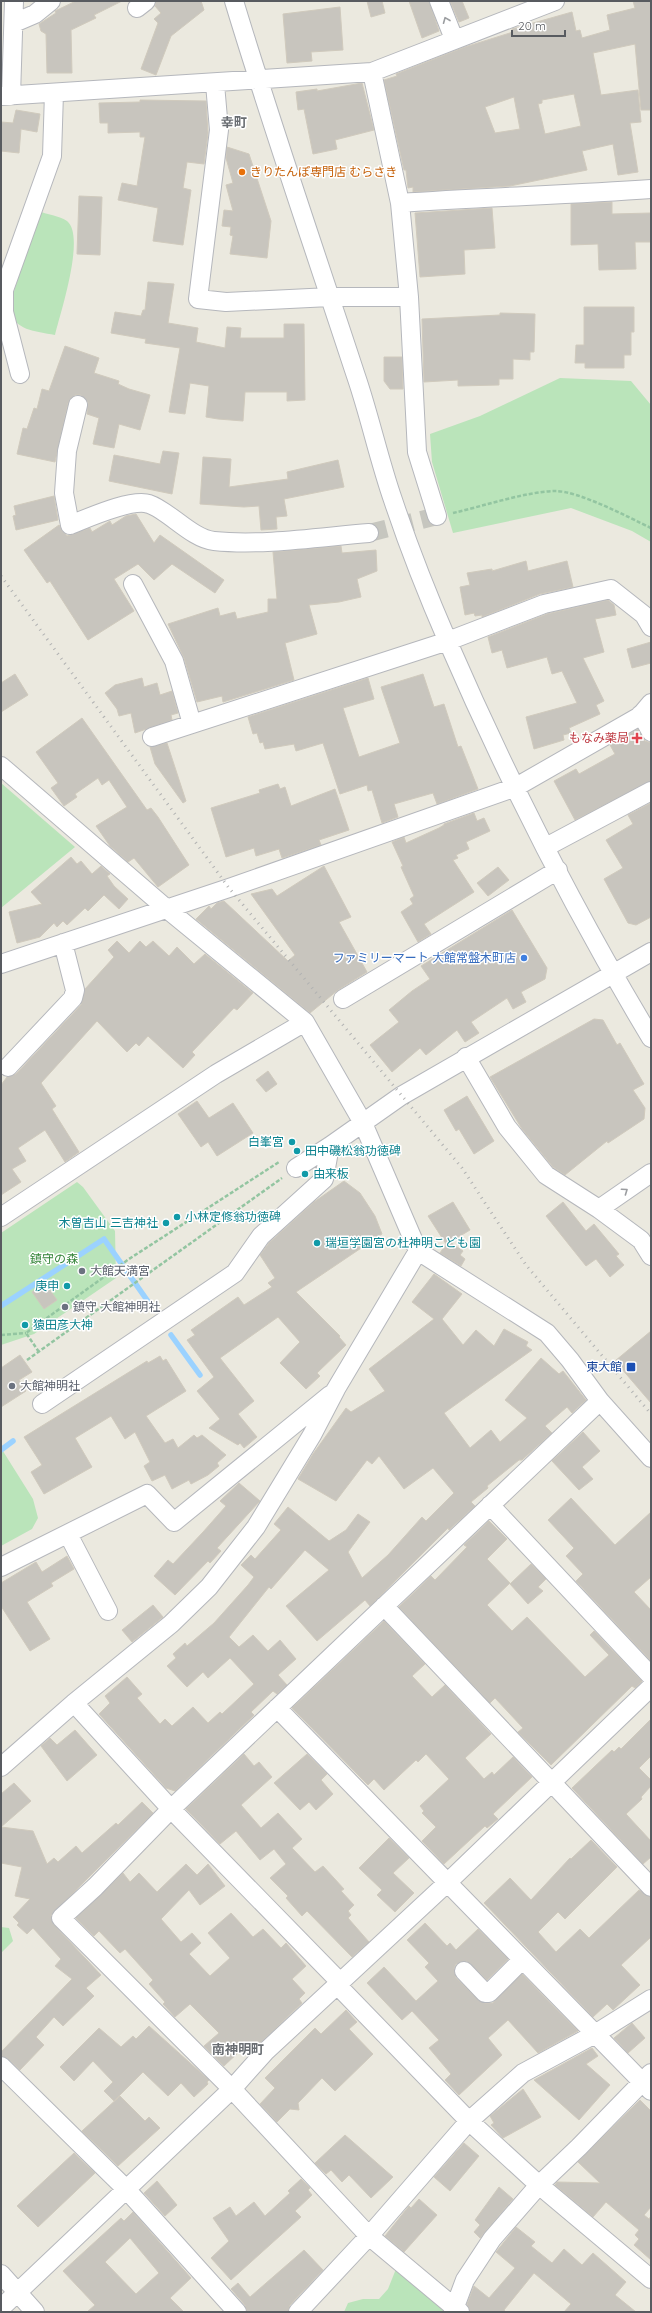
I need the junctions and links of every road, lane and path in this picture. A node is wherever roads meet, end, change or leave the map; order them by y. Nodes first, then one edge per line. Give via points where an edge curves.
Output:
1 (14, 1) edge
2 (51, 1) edge
3 (234, 1) edge
4 (439, 1) edge
5 (555, 1) edge
6 (14, 23) junction
7 (454, 39) junction
8 (372, 72) junction
9 (258, 81) junction
10 (215, 84) junction
11 (54, 93) junction
12 (6, 96) edge
13 (651, 189) edge
14 (400, 203) junction
15 (330, 296) junction
16 (409, 297) junction
17 (20, 374) dead end
18 (78, 405) dead end
19 (437, 516) joint
20 (651, 528) edge
21 (369, 533) tunnel mouth
22 (133, 584) dead end
23 (651, 627) edge
24 (448, 641) junction
25 (646, 709) edge
26 (192, 724) junction
27 (651, 732) edge
28 (152, 737) dead end
29 (1, 766) edge
30 (516, 787) junction
31 (651, 791) edge
32 (546, 847) junction
33 (558, 870) junction
34 (167, 909) junction
35 (62, 943) junction
36 (651, 952) edge
37 (1, 964) edge
38 (612, 974) junction
39 (343, 999) dead end
40 (305, 1022) junction
41 (651, 1038) edge
42 (466, 1057) junction
43 (8, 1067) dead end
44 (363, 1123) junction
45 (330, 1146) junction
46 (296, 1168) junction
47 (651, 1173) edge
48 (599, 1209) junction
49 (2, 1214) edge
50 (418, 1251) junction
51 (651, 1256) edge
52 (26, 1333) junction
53 (1, 1335) edge
54 (39, 1352) junction
55 (27, 1360) dead end
56 (336, 1389) junction
57 (600, 1401) junction
58 (42, 1404) dead end
59 (651, 1458) edge
60 (490, 1505) junction
61 (68, 1534) junction
62 (1, 1567) edge
63 (384, 1606) junction
64 (108, 1611) dead end
65 (651, 1676) edge
66 (651, 1687) edge
67 (74, 1702) junction
68 (277, 1708) junction
69 (1, 1767) edge
70 (551, 1782) junction
71 (171, 1809) junction
72 (447, 1883) junction
73 (651, 1887) edge
74 (522, 1960) junction
75 (464, 1971) dead end
76 (340, 1982) junction
77 (651, 1999) edge
78 (595, 2034) junction
79 (1, 2066) edge
80 (648, 2082) edge
81 (232, 2089) junction
82 (469, 2121) junction
83 (539, 2185) junction
84 (126, 2189) junction
85 (369, 2236) junction
86 (1, 2274) edge
87 (651, 2279) edge
88 (17, 2293) junction
89 (1, 2308) edge
90 (456, 2311) edge
91 (35, 2312) edge
92 (237, 2312) edge
93 (298, 2312) edge

1 - 6 street
2 - 6 street via 35,14
3 - 9 street
7 -> 4 street
5 - 7 street
6 - 12 street
7 - 8 street
8 - 9 street
8 - 14 street
9 - 10 street
9 - 15 street
10 - 11 street
10 - 15 street via 219,130 198,299 226,302
11 - 12 street
11 - 17 street via 52,156 4,290 4,312
13 - 14 street
14 - 16 street
15 - 16 street
15 - 24 street via 393,500
16 - 19 street via 417,452
18 - 21 street via 66,458 64,493 70,524 126,504 148,504 185,528 212,541 253,542
19 - 20 path via 556,491 578,495
22 - 26 street via 174,661
23 - 24 street via 644,615 611,589 544,604
24 - 26 street
24 - 30 street
25 - 27 street
25 - 30 street
26 - 28 street
29 - 34 street
30 - 32 street
30 - 34 street
31 - 32 street
32 - 33 street
33 - 38 street
33 - 39 street
34 - 35 street
34 - 40 street
35 - 37 street
35 - 43 street via 75,990 72,998
36 - 38 street
38 - 41 street
38 - 42 street
40 - 44 street
40 - 49 street via 216,1074
42 - 44 street via 401,1096
42 - 48 street via 507,1127 546,1175
44 - 45 street
44 - 50 street
45 - 46 street
45 - 58 street via 324,1179 261,1236 235,1273
46 - 52 path via 289,1156 129,1259
46 - 54 path
48 -> 47 street
48 - 51 street via 641,1240
50 - 56 street
50 - 57 street via 547,1333
52 - 53 path
52 - 54 path
54 - 55 path
56 - 61 street via 174,1522 148,1494
56 - 67 street via 312,1435 256,1527 209,1587 171,1624
57 - 59 street
57 - 60 street
60 - 63 street
60 - 65 street
61 - 62 street
61 - 64 street
63 - 68 street
63 - 70 street
66 - 70 street
67 - 69 street
67 - 71 street
68 - 71 street
68 - 72 street
70 - 72 street
70 - 73 street
71 - 76 street
71 - 81 street via 61,1918
72 - 74 street
72 - 76 street
74 - 75 street via 488,1993 485,1993
74 - 78 street
76 - 81 street via 265,2052
76 - 82 street via 340,1988
77 - 78 street
78 - 80 street
78 - 82 street via 523,2073
79 - 84 street
80 - 83 street
81 - 84 street
81 - 85 street
82 - 83 street
82 - 85 street
83 - 87 street
83 - 90 street via 492,2239 465,2280 456,2299
84 - 88 street
84 - 92 street
85 - 90 street
85 - 93 street
86 - 88 street
88 - 89 street
88 - 91 street

